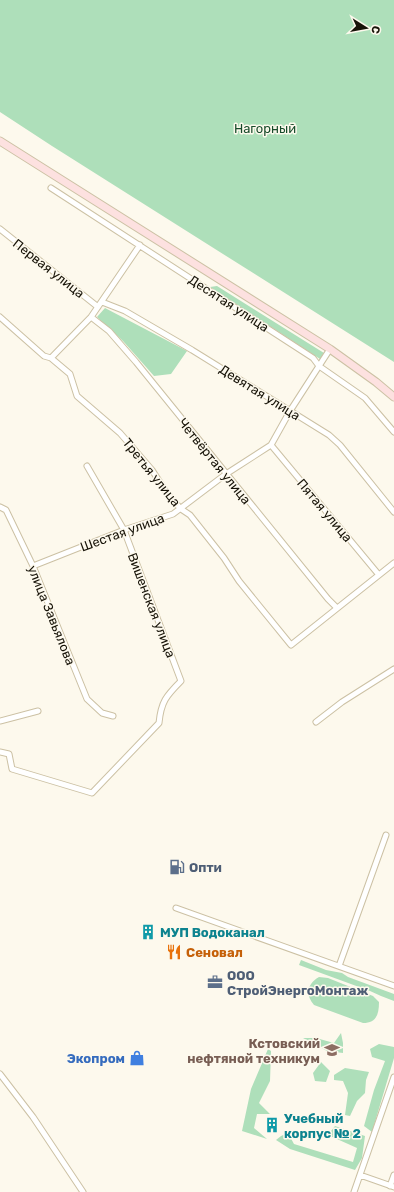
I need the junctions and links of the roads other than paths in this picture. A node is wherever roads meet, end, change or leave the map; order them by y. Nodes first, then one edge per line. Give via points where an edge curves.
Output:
1 (0, 141) edge
2 (51, 188) dead end
3 (0, 229) edge
4 (140, 245) junction
5 (100, 305) junction
6 (0, 316) edge
7 (91, 317) junction
8 (330, 349) junction
9 (51, 358) junction
10 (319, 366) junction
11 (394, 398) edge
12 (290, 411) junction
13 (394, 432) edge
14 (271, 445) junction
15 (87, 466) dead end
16 (226, 474) junction
17 (0, 506) edge
18 (181, 509) junction
19 (394, 512) edge
20 (124, 530) junction
21 (394, 563) edge
22 (33, 566) junction
23 (379, 575) junction
24 (337, 608) junction
25 (394, 669) edge
26 (38, 711) dead end
27 (113, 716) dead end
28 (0, 721) edge
29 (316, 722) dead end
30 (0, 752) edge
31 (386, 835) dead end
32 (176, 908) dead end
33 (339, 966) junction
34 (394, 986) edge
35 (0, 1074) edge
36 (394, 1077) edge
37 (394, 1174) edge
38 (360, 1175) junction
39 (392, 1186) edge
40 (83, 1192) edge
41 (354, 1192) edge

1 - 8 main road
2 - 4 street, Десятая улица
3 - 5 street, Первая улица
4 - 5 street
4 - 10 street, Десятая улица via 313,358
5 - 7 street
5 - 12 street, Девятая улица via 125,311
6 - 9 street, Третья улица via 44,356
7 - 9 street
7 - 16 street, Четвёртая улица via 109,330
8 - 10 street, Шестая улица
8 - 11 main road
9 - 18 street, Третья улица via 70,374 77,396 120,433
10 - 12 street, Шестая улица
10 - 13 street, Десятая улица via 365,398
12 - 14 street, Шестая улица
12 - 19 street, Девятая улица via 330,435
14 - 16 street, Шестая улица
14 - 23 street, Пятая улица
15 - 20 street, Вишенская улица
16 - 18 street, Шестая улица
16 - 24 street, Четвёртая улица
17 - 22 street, улица Завьялова via 6,510
18 - 20 street, Шестая улица
18 - 24 street, Третья улица via 190,515 291,645
20 - 22 street, Шестая улица
20 - 30 street, Вишенская улица via 181,681 167,695 160,711 159,723 92,793 12,769 9,754
21 - 23 street
22 - 27 street, улица Завьялова via 87,700 102,713
23 - 24 street
25 - 29 street
26 - 28 street
31 - 33 street
32 - 33 street
33 - 34 street
35 - 40 street via 33,1117
36 - 38 street
37 - 39 street
38 - 39 street
38 - 41 street

